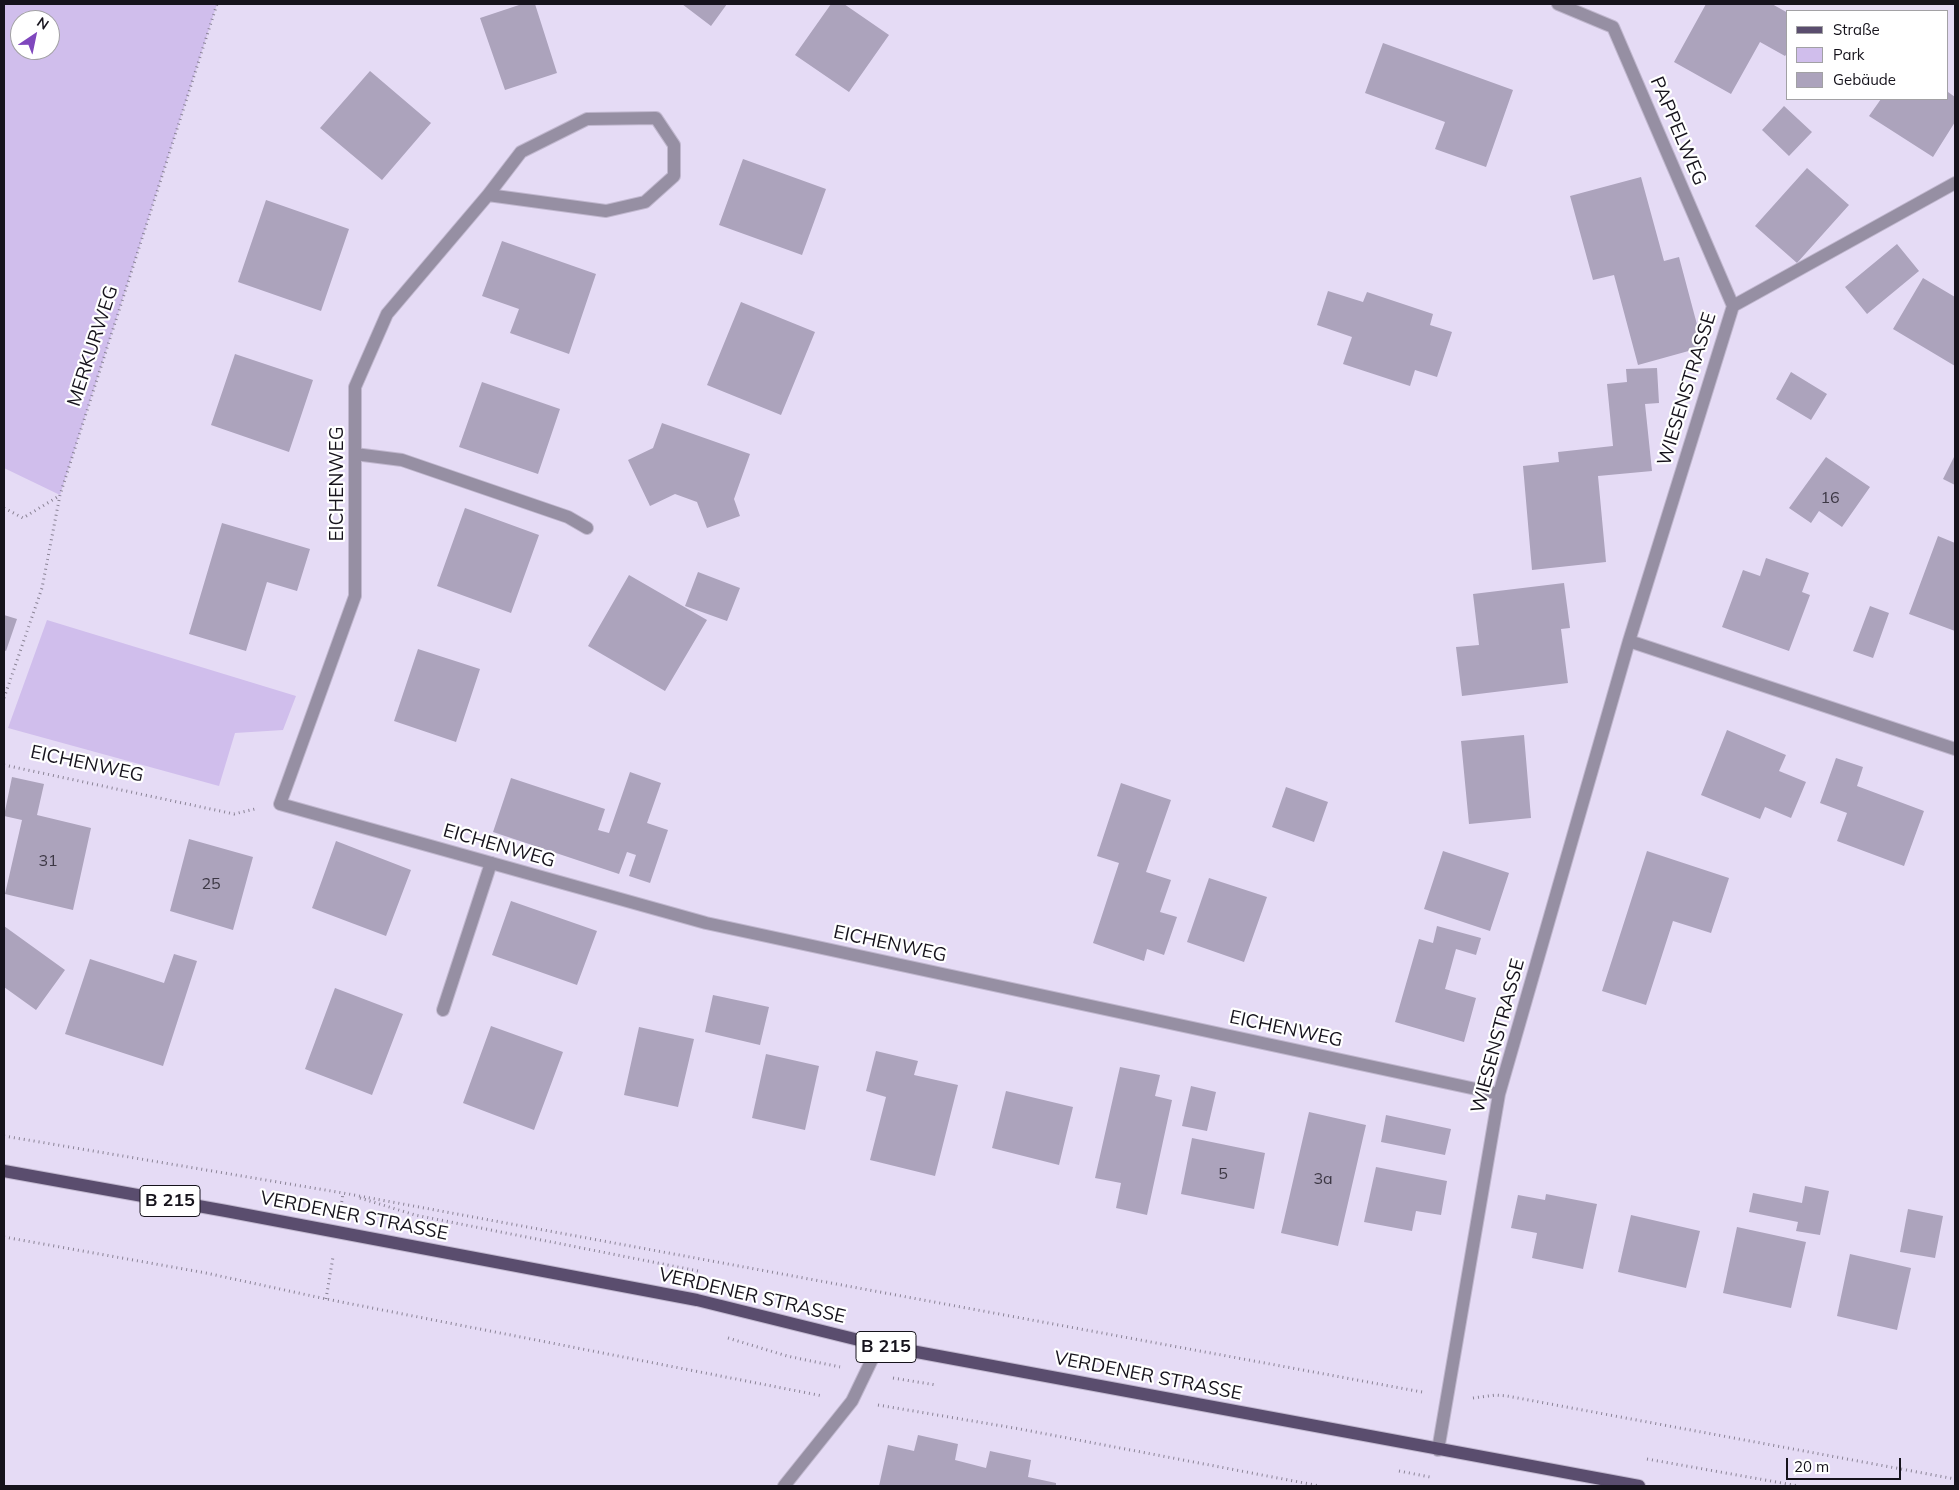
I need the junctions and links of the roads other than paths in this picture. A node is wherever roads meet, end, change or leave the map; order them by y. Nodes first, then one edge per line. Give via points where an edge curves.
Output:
1 (1558, 4) edge
2 (1955, 183) edge
3 (488, 195) junction
4 (1733, 306) junction
5 (355, 454) junction
6 (587, 528) dead end
7 (1628, 641) junction
8 (1955, 749) edge
9 (491, 863) junction
10 (443, 1010) dead end
11 (1499, 1094) junction
12 (4, 1171) edge
13 (879, 1346) junction
14 (1438, 1450) junction
15 (784, 1486) edge
16 (1639, 1486) edge

1 - 4 street, PAPPELWEG via 1613,27
2 - 4 street, WIESENSTRASSE
3 - 3 street, EICHENWEG via 606,211 645,202 674,176 674,144 656,118 587,119 520,152
3 - 5 street, EICHENWEG via 387,314 355,387
4 - 7 street, WIESENSTRASSE
5 - 6 street via 402,460 568,517
5 - 9 street, EICHENWEG via 355,596 280,804
7 - 8 street
7 - 11 street, WIESENSTRASSE
9 - 10 street
9 - 11 street, EICHENWEG via 706,923
11 - 14 street, WIESENSTRASSE
12 - 13 main road, VERDENER STRASSE / B 215 via 697,1300
13 - 14 main road, VERDENER STRASSE / B 215
13 - 15 street via 852,1401
14 - 16 main road, VERDENER STRASSE / B 215

